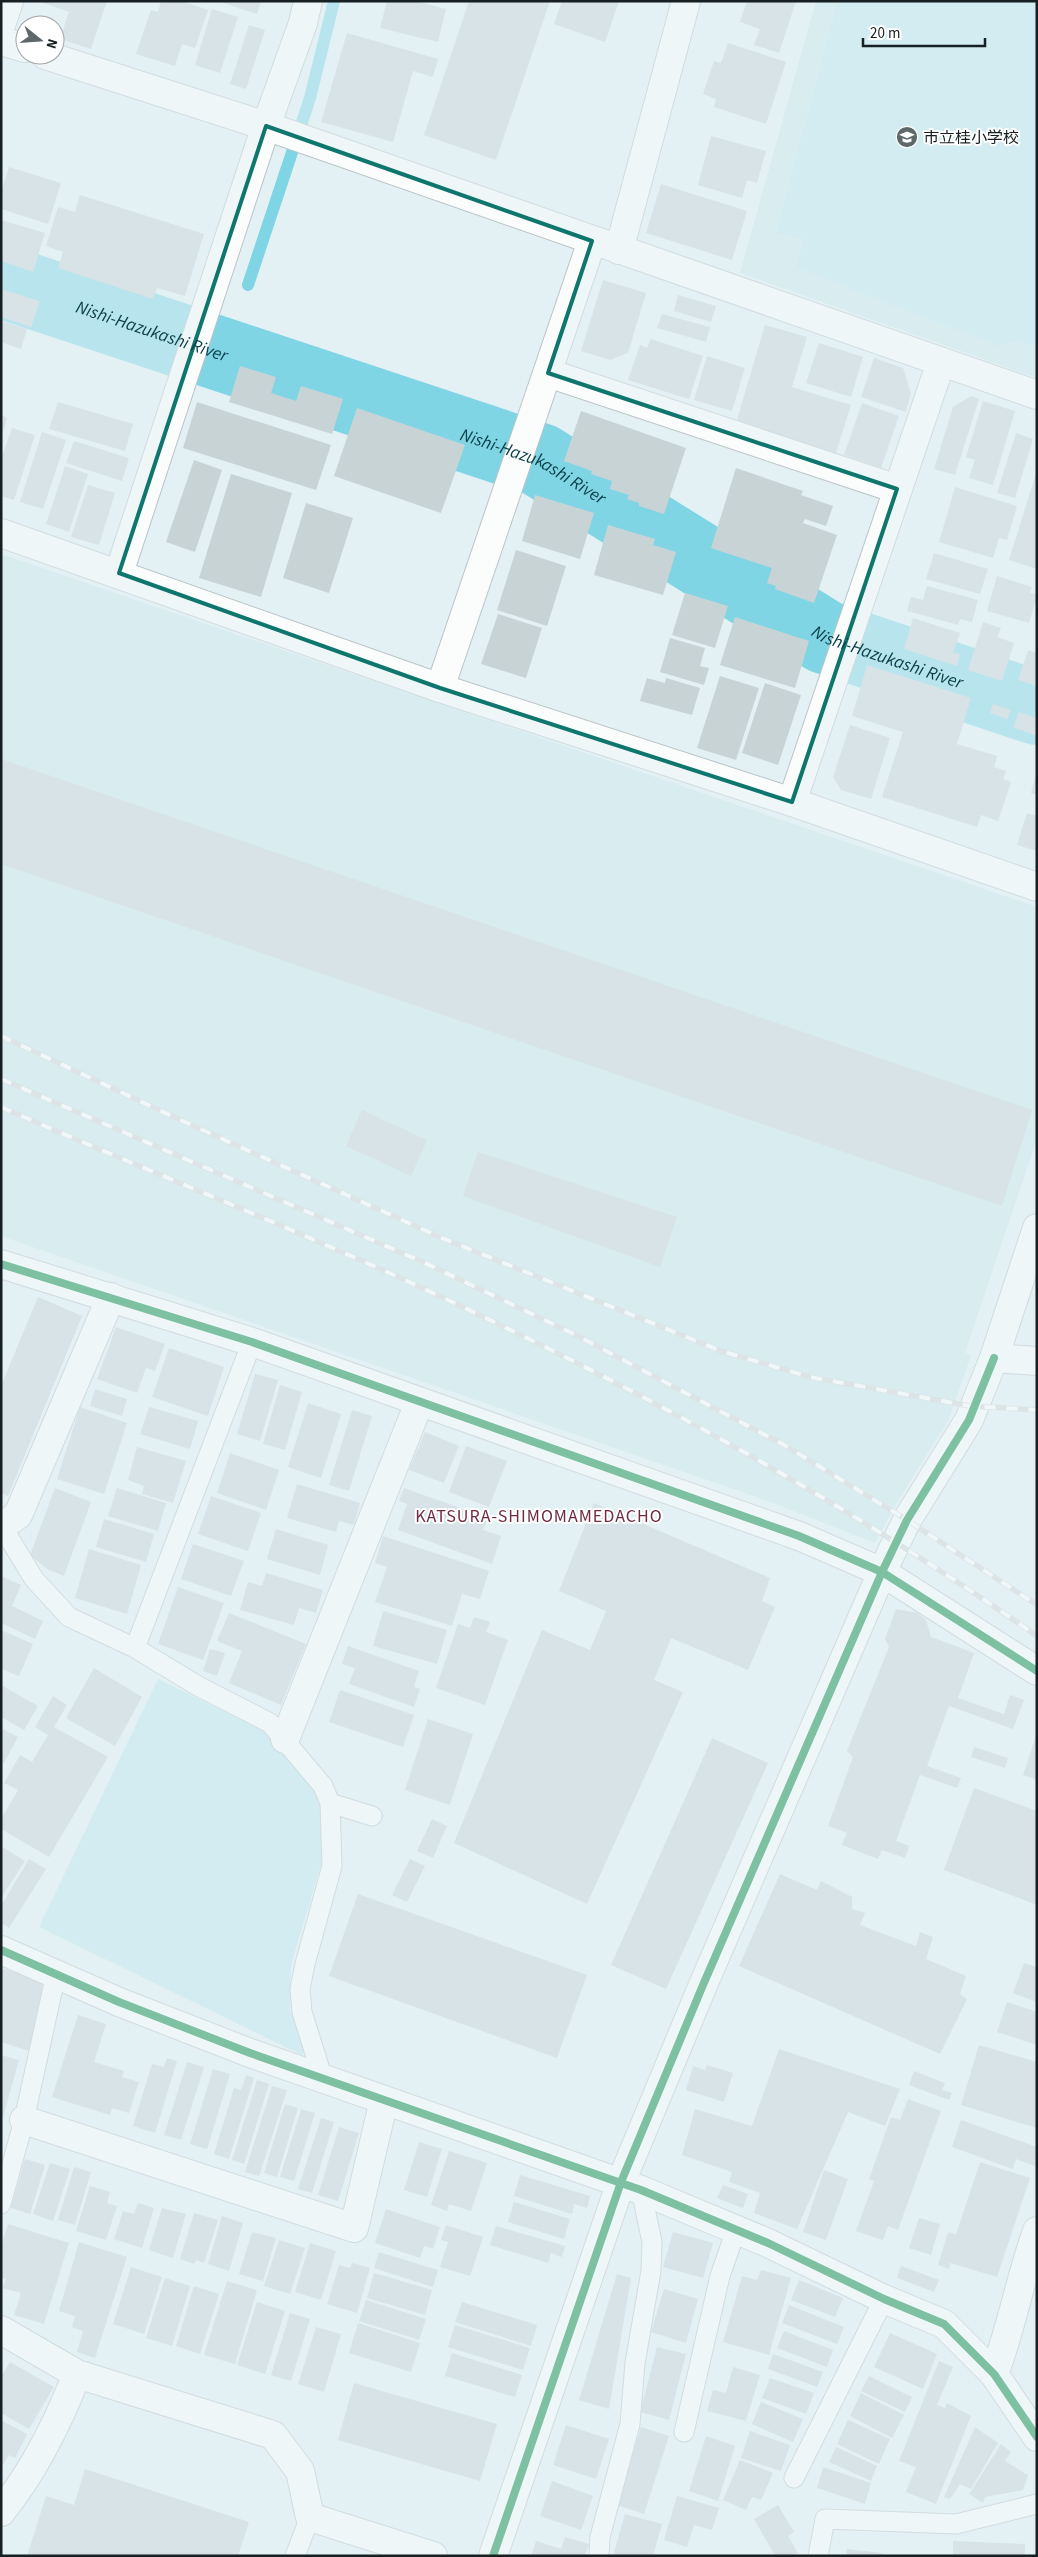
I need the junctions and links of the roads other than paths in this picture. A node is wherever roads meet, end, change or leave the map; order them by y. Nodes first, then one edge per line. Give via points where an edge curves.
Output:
1 (9, 1) edge
2 (308, 1) edge
3 (686, 1) edge
4 (1, 25) edge
5 (1, 41) edge
6 (15, 45) edge
7 (65, 61) edge
8 (266, 126) junction
9 (592, 240) junction
10 (619, 250) junction
11 (942, 362) junction
12 (548, 373) junction
13 (1037, 395) edge
14 (897, 489) junction
15 (1, 533) edge
16 (119, 573) junction
17 (440, 688) junction
18 (792, 802) junction
19 (1037, 887) edge
20 (1037, 1228) edge
21 (1, 1264) edge
22 (111, 1297) junction
23 (252, 1342) junction
24 (994, 1358) junction
25 (1037, 1361) edge
26 (419, 1403) junction
27 (2, 1526) edge
28 (882, 1572) junction
29 (135, 1648) junction
30 (1037, 1671) edge
31 (285, 1739) junction
32 (330, 1803) junction
33 (372, 1816) dead end
34 (1, 1950) edge
35 (56, 1974) junction
36 (322, 2080) junction
37 (384, 2100) junction
38 (24, 2120) junction
39 (631, 2186) junction
40 (1, 2204) edge
41 (736, 2230) junction
42 (1037, 2231) edge
43 (884, 2299) junction
44 (1, 2330) edge
45 (77, 2374) junction
46 (994, 2374) junction
47 (684, 2432) dead end
48 (1037, 2437) edge
49 (794, 2478) dead end
50 (1037, 2504) edge
51 (1, 2512) edge
52 (310, 2517) junction
53 (295, 2556) edge
54 (433, 2556) edge
55 (493, 2556) edge
56 (599, 2556) edge
57 (818, 2556) edge

1 - 4 street
2 - 8 street via 303,24
3 - 10 street
5 - 6 street
7 - 8 street
8 - 9 street
8 - 16 street
9 - 10 street
9 - 12 street
10 - 11 street
11 - 13 street
11 - 14 street
12 - 14 street
12 - 17 street
14 - 18 street
15 - 16 street
16 - 17 street
17 - 18 street
18 - 19 street
20 - 24 street
21 - 22 street
22 - 23 street
22 - 27 street via 18,1515
23 - 26 street
23 - 29 lane
24 - 25 street
24 - 28 street via 969,1420 907,1520
26 - 28 street via 799,1536
26 - 31 street
27 - 29 lane via 34,1579 69,1617
28 - 30 street
28 - 39 street via 703,1985
29 - 31 lane via 198,1686 270,1723
31 - 32 lane via 323,1786
32 - 33 lane
32 - 36 lane via 332,1866 300,1989 302,2012
34 - 35 street
35 - 36 street via 119,2002
35 - 38 lane
36 - 37 street
37 - 38 street via 354,2228
37 - 39 street
38 - 40 lane
39 - 41 street
39 - 55 street
39 - 56 lane via 652,2242 651,2271 636,2354 630,2424 600,2538
41 - 43 street
41 - 47 lane via 720,2276
42 - 46 street via 1023,2268 1007,2341
43 - 46 street via 944,2324
43 - 49 lane
44 - 45 street
45 - 51 street via 64,2408 21,2488
45 - 52 street via 274,2435 300,2470
46 - 48 street
50 - 57 lane via 956,2524 825,2519
52 - 53 lane
52 - 54 street

